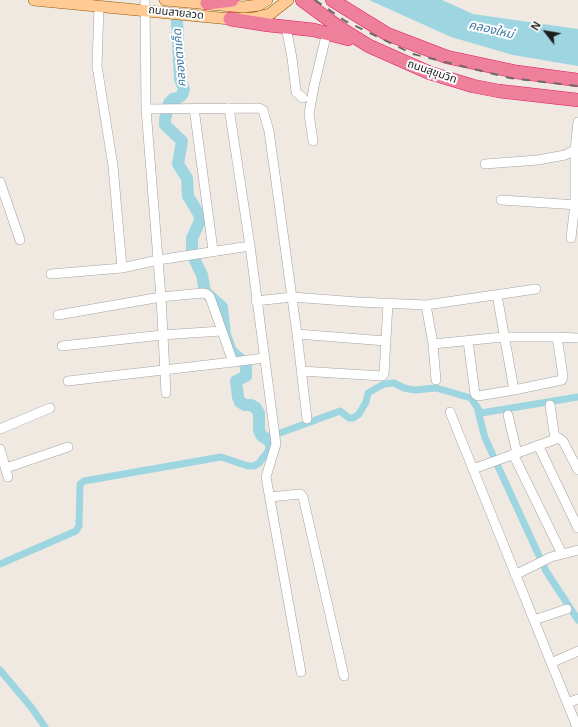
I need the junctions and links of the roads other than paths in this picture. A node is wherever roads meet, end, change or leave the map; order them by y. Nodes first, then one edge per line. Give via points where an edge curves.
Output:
1 (34, 0) edge
2 (165, 0) edge
3 (232, 0) edge
4 (267, 0) edge
5 (288, 0) edge
6 (302, 0) edge
7 (332, 0) edge
8 (207, 4) junction
9 (144, 5) edge
10 (99, 6) junction
11 (230, 18) junction
12 (286, 27) junction
13 (327, 32) junction
14 (369, 46) junction
15 (578, 80) edge
16 (303, 98) dead end
17 (578, 100) edge
18 (194, 108) junction
19 (229, 108) junction
20 (146, 109) junction
21 (578, 122) edge
22 (313, 142) dead end
23 (575, 150) junction
24 (485, 164) dead end
25 (0, 182) edge
26 (501, 200) dead end
27 (577, 205) edge
28 (571, 238) dead end
29 (20, 240) dead end
30 (250, 246) junction
31 (213, 250) junction
32 (158, 260) junction
33 (122, 268) junction
34 (51, 274) dead end
35 (536, 289) dead end
36 (497, 295) junction
37 (292, 297) junction
38 (161, 298) junction
39 (256, 301) junction
40 (388, 303) junction
41 (426, 305) junction
42 (58, 315) dead end
43 (221, 332) junction
44 (297, 334) junction
45 (162, 335) junction
46 (503, 337) junction
47 (557, 337) junction
48 (578, 338) edge
49 (386, 341) junction
50 (468, 341) junction
51 (433, 344) junction
52 (62, 346) dead end
53 (264, 358) junction
54 (232, 362) junction
55 (164, 371) junction
56 (301, 371) junction
57 (436, 380) dead end
58 (68, 381) dead end
59 (514, 390) junction
60 (166, 393) dead end
61 (550, 405) dead end
62 (50, 408) dead end
63 (450, 412) dead end
64 (508, 415) dead end
65 (307, 419) dead end
66 (0, 429) edge
67 (555, 439) junction
68 (538, 445) junction
69 (68, 447) dead end
70 (0, 449) edge
71 (515, 454) junction
72 (473, 469) junction
73 (578, 470) edge
74 (270, 497) junction
75 (578, 528) edge
76 (578, 550) edge
77 (562, 554) junction
78 (516, 575) junction
79 (567, 609) dead end
80 (534, 620) junction
81 (578, 651) edge
82 (551, 663) junction
83 (301, 672) dead end
84 (344, 676) dead end
85 (578, 699) edge
86 (567, 703) junction
87 (577, 727) edge

1 - 10 main road, ถนนสายลวด
2 - 8 main road, ถนนสายลวด
3 - 8 highway
4 - 8 main road, ถนนสายลวด via 259,5 243,7
5 - 11 main road, ถนนสายลวด via 270,14 254,18
6 - 14 highway, ถนนสุขุมวิท
7 - 15 highway, ถนนสุขุมวิท via 387,34 448,57 517,72
9 - 10 main road, ถนนสายลวด
9 - 11 main road, ถนนสายลวด
9 - 20 street
10 - 33 street via 97,66 113,166
11 - 12 highway
12 - 13 highway
12 - 16 street via 296,92
13 - 14 highway
13 - 22 street via 309,114
14 - 17 highway, ถนนสุขุมวิท via 430,73 473,86
18 - 19 street
18 - 20 street
18 - 31 street
19 - 30 street
19 - 37 street via 259,108 266,113
20 - 32 street
21 - 23 street
23 - 24 street via 565,155 538,160
23 - 27 street
25 - 29 street
26 - 27 street
27 - 28 street
30 - 31 street
30 - 39 street
31 - 32 street
32 - 33 street
32 - 38 street
33 - 34 street
35 - 36 street
36 - 41 street
36 - 46 street
37 - 39 street
37 - 40 street
37 - 44 street
38 - 42 street
38 - 43 street via 207,294
38 - 45 street
39 - 53 street
40 - 41 street
40 - 49 street
41 - 51 street
43 - 45 street
43 - 54 street
44 - 49 street
44 - 56 street
45 - 52 street
45 - 55 street
46 - 47 street
46 - 50 street
46 - 59 street
47 - 48 street
47 - 59 street via 562,380
49 - 56 street via 384,374 379,377
50 - 51 street
50 - 59 street via 475,394 478,396
51 - 57 street
53 - 54 street
53 - 74 street via 276,444 266,473
54 - 55 street
55 - 58 street
55 - 60 street
56 - 65 street
61 - 67 street
62 - 66 street
63 - 72 street
64 - 71 street
67 - 68 street
67 - 73 street via 563,441
68 - 71 street
68 - 75 street
69 - 70 street via 7,472
71 - 72 street
71 - 77 street
72 - 78 street
74 - 83 street
74 - 84 street via 300,494 303,497
76 - 77 street
77 - 78 street
78 - 80 street
79 - 80 street
80 - 82 street
81 - 82 street
82 - 86 street
85 - 86 street
86 - 87 street

